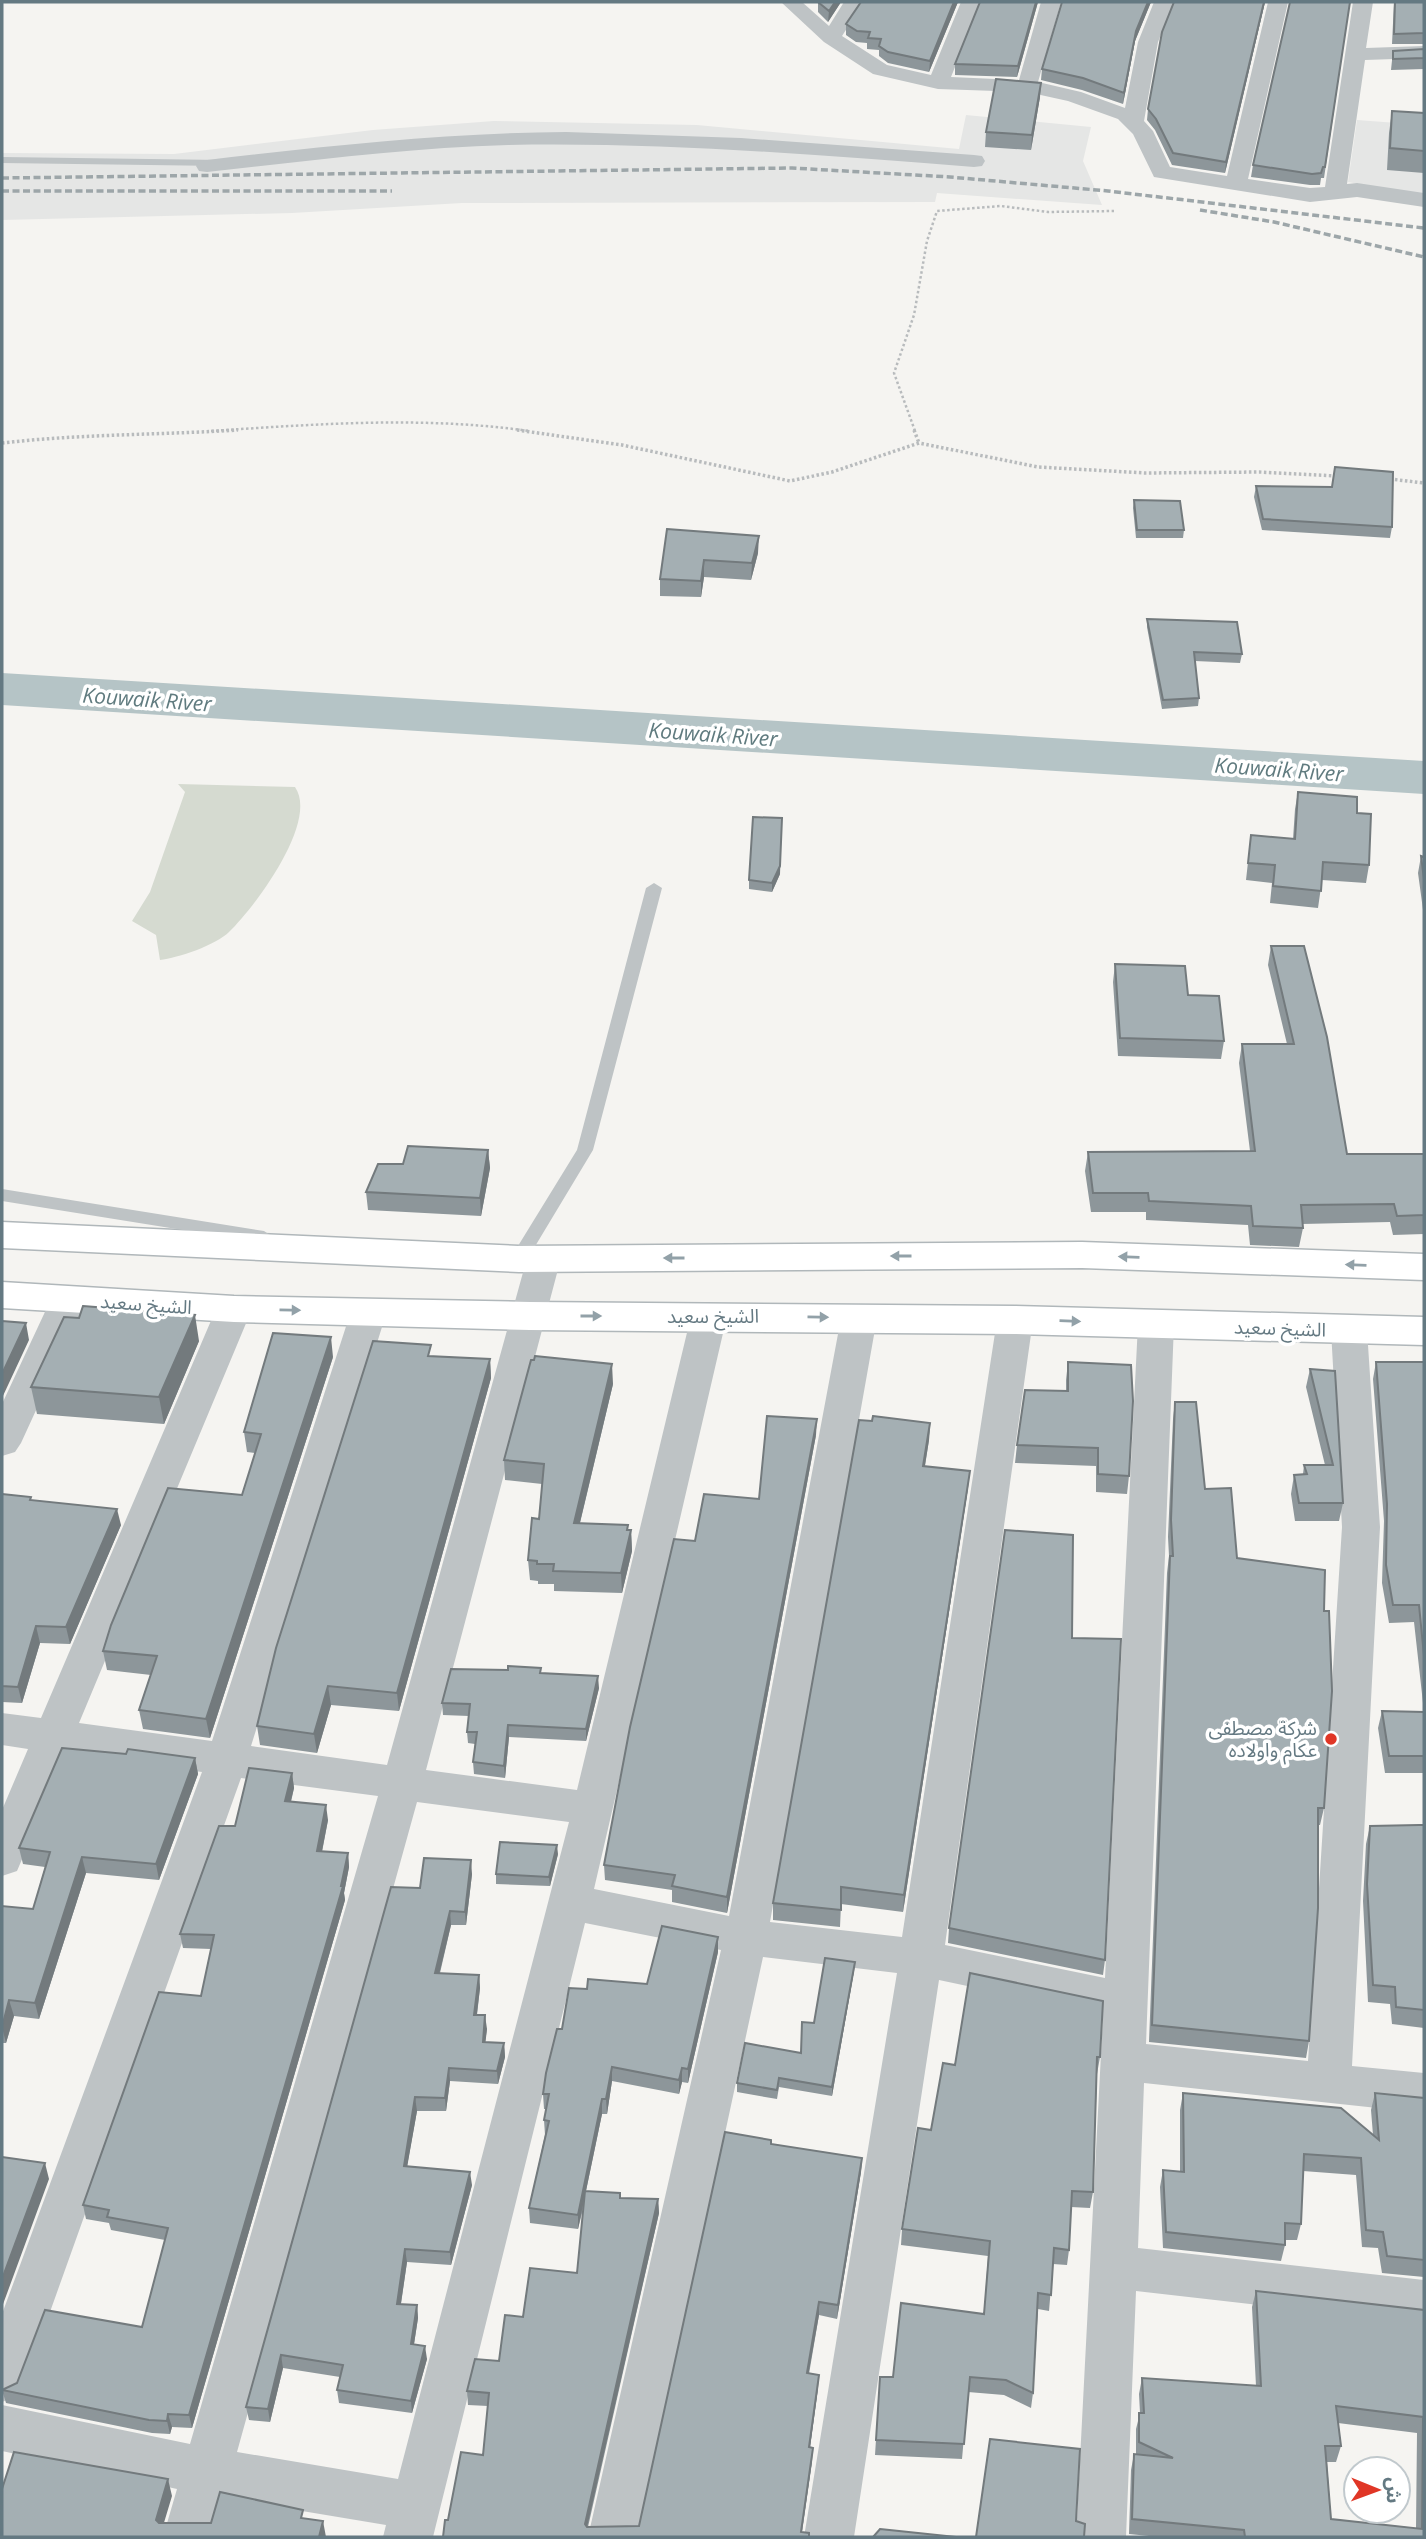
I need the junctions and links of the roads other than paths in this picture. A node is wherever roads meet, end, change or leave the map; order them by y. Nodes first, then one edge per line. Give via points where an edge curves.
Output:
1 (791, 2) edge
2 (854, 2) edge
3 (971, 2) edge
4 (1051, 2) edge
5 (1164, 2) edge
6 (1278, 2) edge
7 (1363, 2) edge
8 (831, 38) junction
9 (1424, 52) edge
10 (1356, 54) junction
11 (938, 83) junction
12 (1027, 86) junction
13 (1133, 122) junction
14 (2, 160) edge
15 (974, 161) dead end
16 (232, 163) junction
17 (207, 166) dead end
18 (1236, 183) junction
19 (1335, 193) junction
20 (1424, 200) edge
21 (654, 888) dead end
22 (2, 1195) edge
23 (2, 1235) edge
24 (362, 1252) junction
25 (531, 1259) junction
26 (1424, 1267) edge
27 (2, 1294) edge
28 (69, 1299) junction
29 (234, 1309) junction
30 (369, 1311) junction
31 (530, 1316) junction
32 (709, 1316) junction
33 (859, 1318) junction
34 (1015, 1320) junction
35 (1156, 1324) junction
36 (1349, 1330) junction
37 (1424, 1331) edge
38 (2, 1443) edge
39 (2, 1730) edge
40 (54, 1736) junction
41 (226, 1762) junction
42 (402, 1783) junction
43 (593, 1809) junction
44 (2, 1859) edge
45 (568, 1902) junction
46 (746, 1937) junction
47 (921, 1958) junction
48 (1126, 2001) junction
49 (1123, 2061) junction
50 (1329, 2082) junction
51 (1424, 2092) edge
52 (1113, 2267) junction
53 (1424, 2302) edge
54 (2, 2379) edge
55 (2, 2428) edge
56 (206, 2471) junction
57 (413, 2522) edge
58 (188, 2537) edge
59 (613, 2537) edge
60 (829, 2537) edge
61 (1101, 2537) edge

1 - 8 street
2 - 8 street
3 - 11 street
4 - 12 street
5 - 13 street via 1148,42
6 - 18 street
7 - 10 street
8 - 11 street via 880,70
9 - 10 street
10 - 19 street
11 - 12 street
12 - 13 street via 1074,96
13 - 18 street via 1162,172
14 - 16 lane
15 - 16 street via 736,144 508,139 383,146
16 - 17 street
18 - 19 street via 1310,195
19 - 20 street via 1357,191
21 - 25 lane via 585,1150
22 - 24 lane
23 - 24 main road
24 - 25 main road
26 -> 25 main road via 1082,1255
25 - 31 street
27 - 28 main road, الشيخ سعيد
28 - 29 main road, الشيخ سعيد
28 - 38 street
29 -> 30 main road, الشيخ سعيد
29 - 40 street
30 - 31 main road, الشيخ سعيد
30 - 41 street
31 -> 32 main road, الشيخ سعيد
31 - 42 street
32 -> 33 main road, الشيخ سعيد
32 - 43 street
33 - 34 main road, الشيخ سعيد
33 - 46 street
34 -> 35 main road, الشيخ سعيد
34 - 47 street
35 - 36 main road, الشيخ سعيد
35 - 48 street
36 - 37 main road, الشيخ سعيد
36 - 50 street via 1361,1527
39 - 40 street
40 - 41 street
40 - 44 street
41 - 42 street
41 - 54 street
42 - 43 street
42 - 56 street
43 - 45 street
45 - 46 street
45 - 57 street
46 - 47 street
46 - 59 street
47 - 48 street
47 - 60 street
48 - 49 street
49 - 50 street
49 - 52 street
50 - 51 street
52 - 53 street
52 - 61 street
55 - 56 street
56 - 57 street
56 - 58 street

